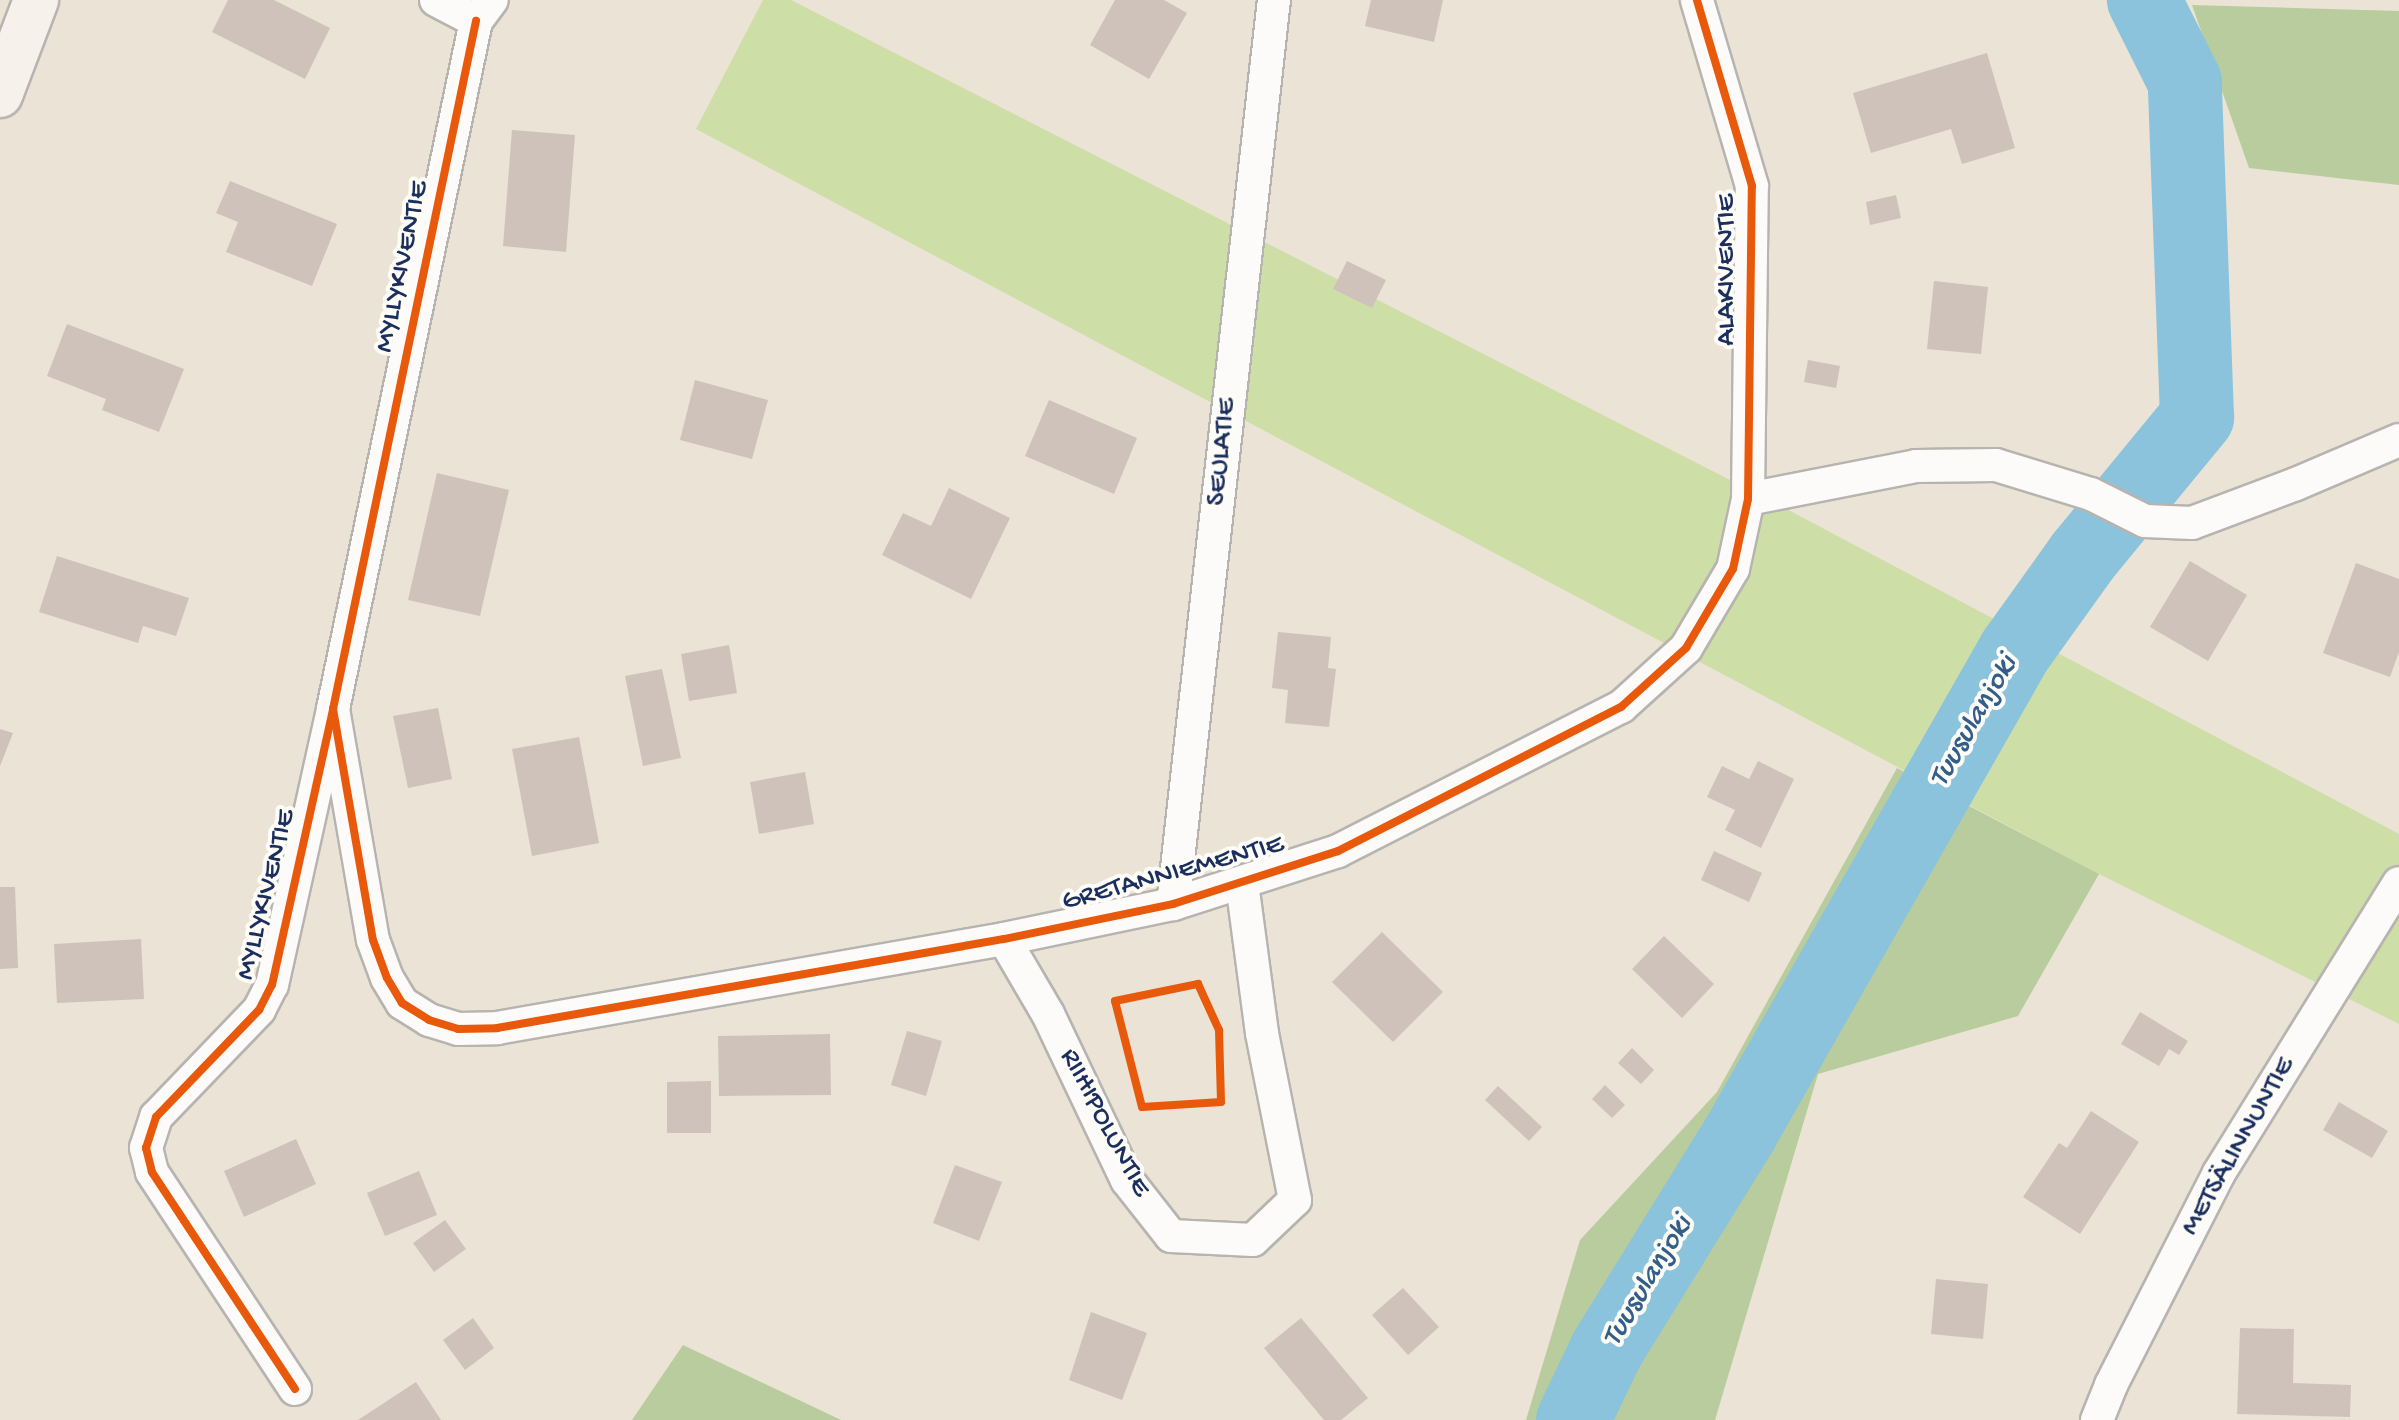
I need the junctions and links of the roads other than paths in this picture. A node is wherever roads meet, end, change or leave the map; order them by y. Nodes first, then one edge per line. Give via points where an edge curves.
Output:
1 (36, 0) edge
2 (436, 0) edge
3 (1274, 0) edge
4 (1697, 0) edge
5 (484, 11) edge
6 (0, 95) edge
7 (2399, 440) edge
8 (1748, 499) junction
9 (333, 709) junction
10 (2399, 883) edge
11 (1242, 884) junction
12 (1173, 904) junction
13 (1004, 939) junction
14 (458, 1029) joint
15 (295, 1389) dead end
16 (2097, 1420) edge

1 - 6 main road
2 - 5 street, MYLLYKIVENTIE
3 - 12 street, SEULATIE
4 - 8 street, ALAKIVENTIE via 1752,186
5 - 9 street, MYLLYKIVENTIE
7 - 8 street via 2192,523 2145,521 2091,494 1996,465 1916,466
8 - 11 street, GRETANNIEMENTIE via 1733,569 1686,648 1621,707 1338,851
9 - 14 street, MYLLYKIVENTIE via 373,940 387,978 402,1003 429,1020
9 - 15 street, MYLLYKIVENTIE via 272,985 259,1010 156,1117 146,1148 152,1172
10 - 16 street, METSÄLINNUNTIE via 2219,1173
11 - 12 street, GRETANNIEMENTIE
11 - 13 street, RIIHIPOLUNTIE via 1262,1033 1295,1200 1253,1240 1171,1236 1127,1180 1048,1014
12 - 13 street, GRETANNIEMENTIE
13 - 14 street, GRETANNIEMENTIE via 497,1028

